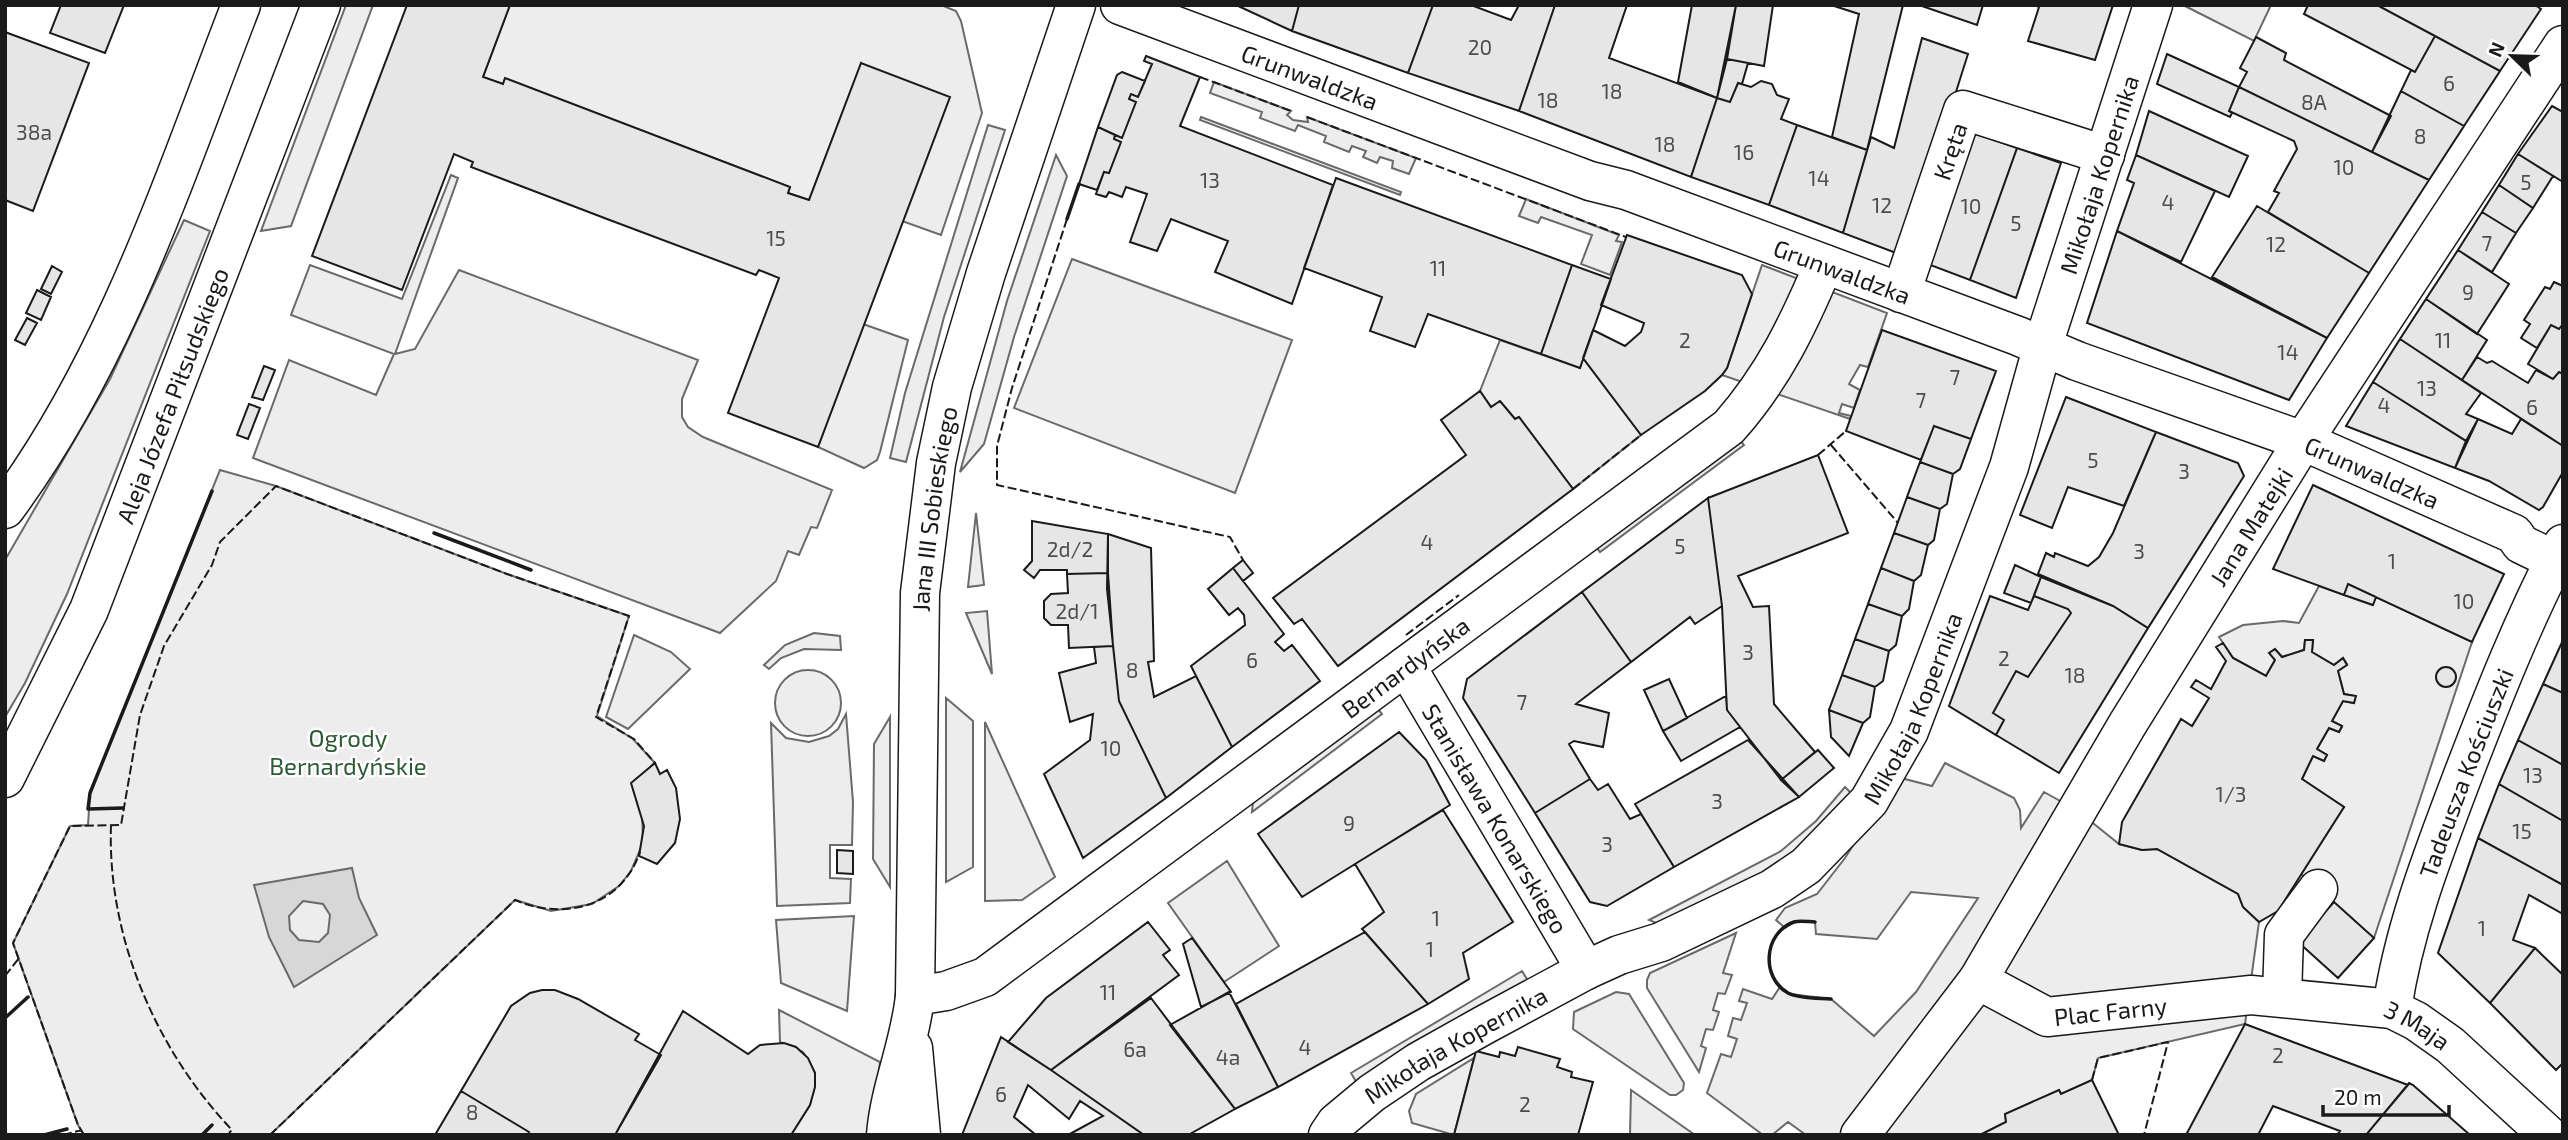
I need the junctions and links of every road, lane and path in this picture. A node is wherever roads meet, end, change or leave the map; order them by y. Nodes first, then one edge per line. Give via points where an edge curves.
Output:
1 (242, 5) edge
2 (321, 5) edge
3 (1076, 5) edge
4 (1120, 5) edge
5 (2153, 5) edge
6 (2558, 64) edge
7 (2105, 155) junction
8 (1824, 264) junction
9 (1901, 293) junction
10 (2043, 345) junction
11 (2303, 441) junction
12 (5, 509) edge
13 (2559, 552) edge
14 (1406, 666) junction
15 (5, 778) edge
16 (2318, 889) dead end
17 (1586, 970) junction
18 (1978, 980) junction
19 (2266, 996) junction
20 (2392, 1009) junction
21 (913, 1014) junction
22 (886, 1135) edge
23 (921, 1135) edge
24 (1328, 1135) edge
25 (1860, 1135) edge
26 (2548, 1135) edge

1 - 12 street via 138,272 70,408
2 - 15 street, Aleja Józefa Piłsudskiego via 89,610
3 - 21 street, Jana III Sobieskiego via 982,285 952,387 936,463 920,593
4 - 8 street, Grunwaldzka
5 - 7 street, Mikołaja Kopernika
6 - 11 street, Jana Matejki
7 - 9 street, Kręta via 1963,110
7 - 10 street, Mikołaja Kopernika
8 - 9 street, Grunwaldzka
8 - 14 street, Bernardyńska via 1795,334 1729,427
9 - 10 street, Grunwaldzka
10 - 11 street, Grunwaldzka
10 - 17 street, Mikołaja Kopernika via 2009,467 1961,596 1908,732 1869,801 1806,866 1772,889 1661,943
11 - 13 street, Grunwaldzka via 2514,534 2521,544
11 - 18 street, Jana Matejki via 2127,725
13 - 20 street, Tadeusza Kościuszki via 2487,715 2422,883
14 - 17 street, Stanisława Konarskiego
14 - 21 street, Bernardyńska via 985,977 946,991
16 - 19 street via 2284,935
17 - 24 street, Mikołaja Kopernika via 1418,1062 1372,1093
18 - 19 street, Plac Farny via 2048,1017
18 - 25 street
19 - 20 street, 3 Maja
20 - 26 street, 3 Maja via 2450,1045
21 - 22 street, Jana III Sobieskiego
21 - 23 street, Jana III Sobieskiego

